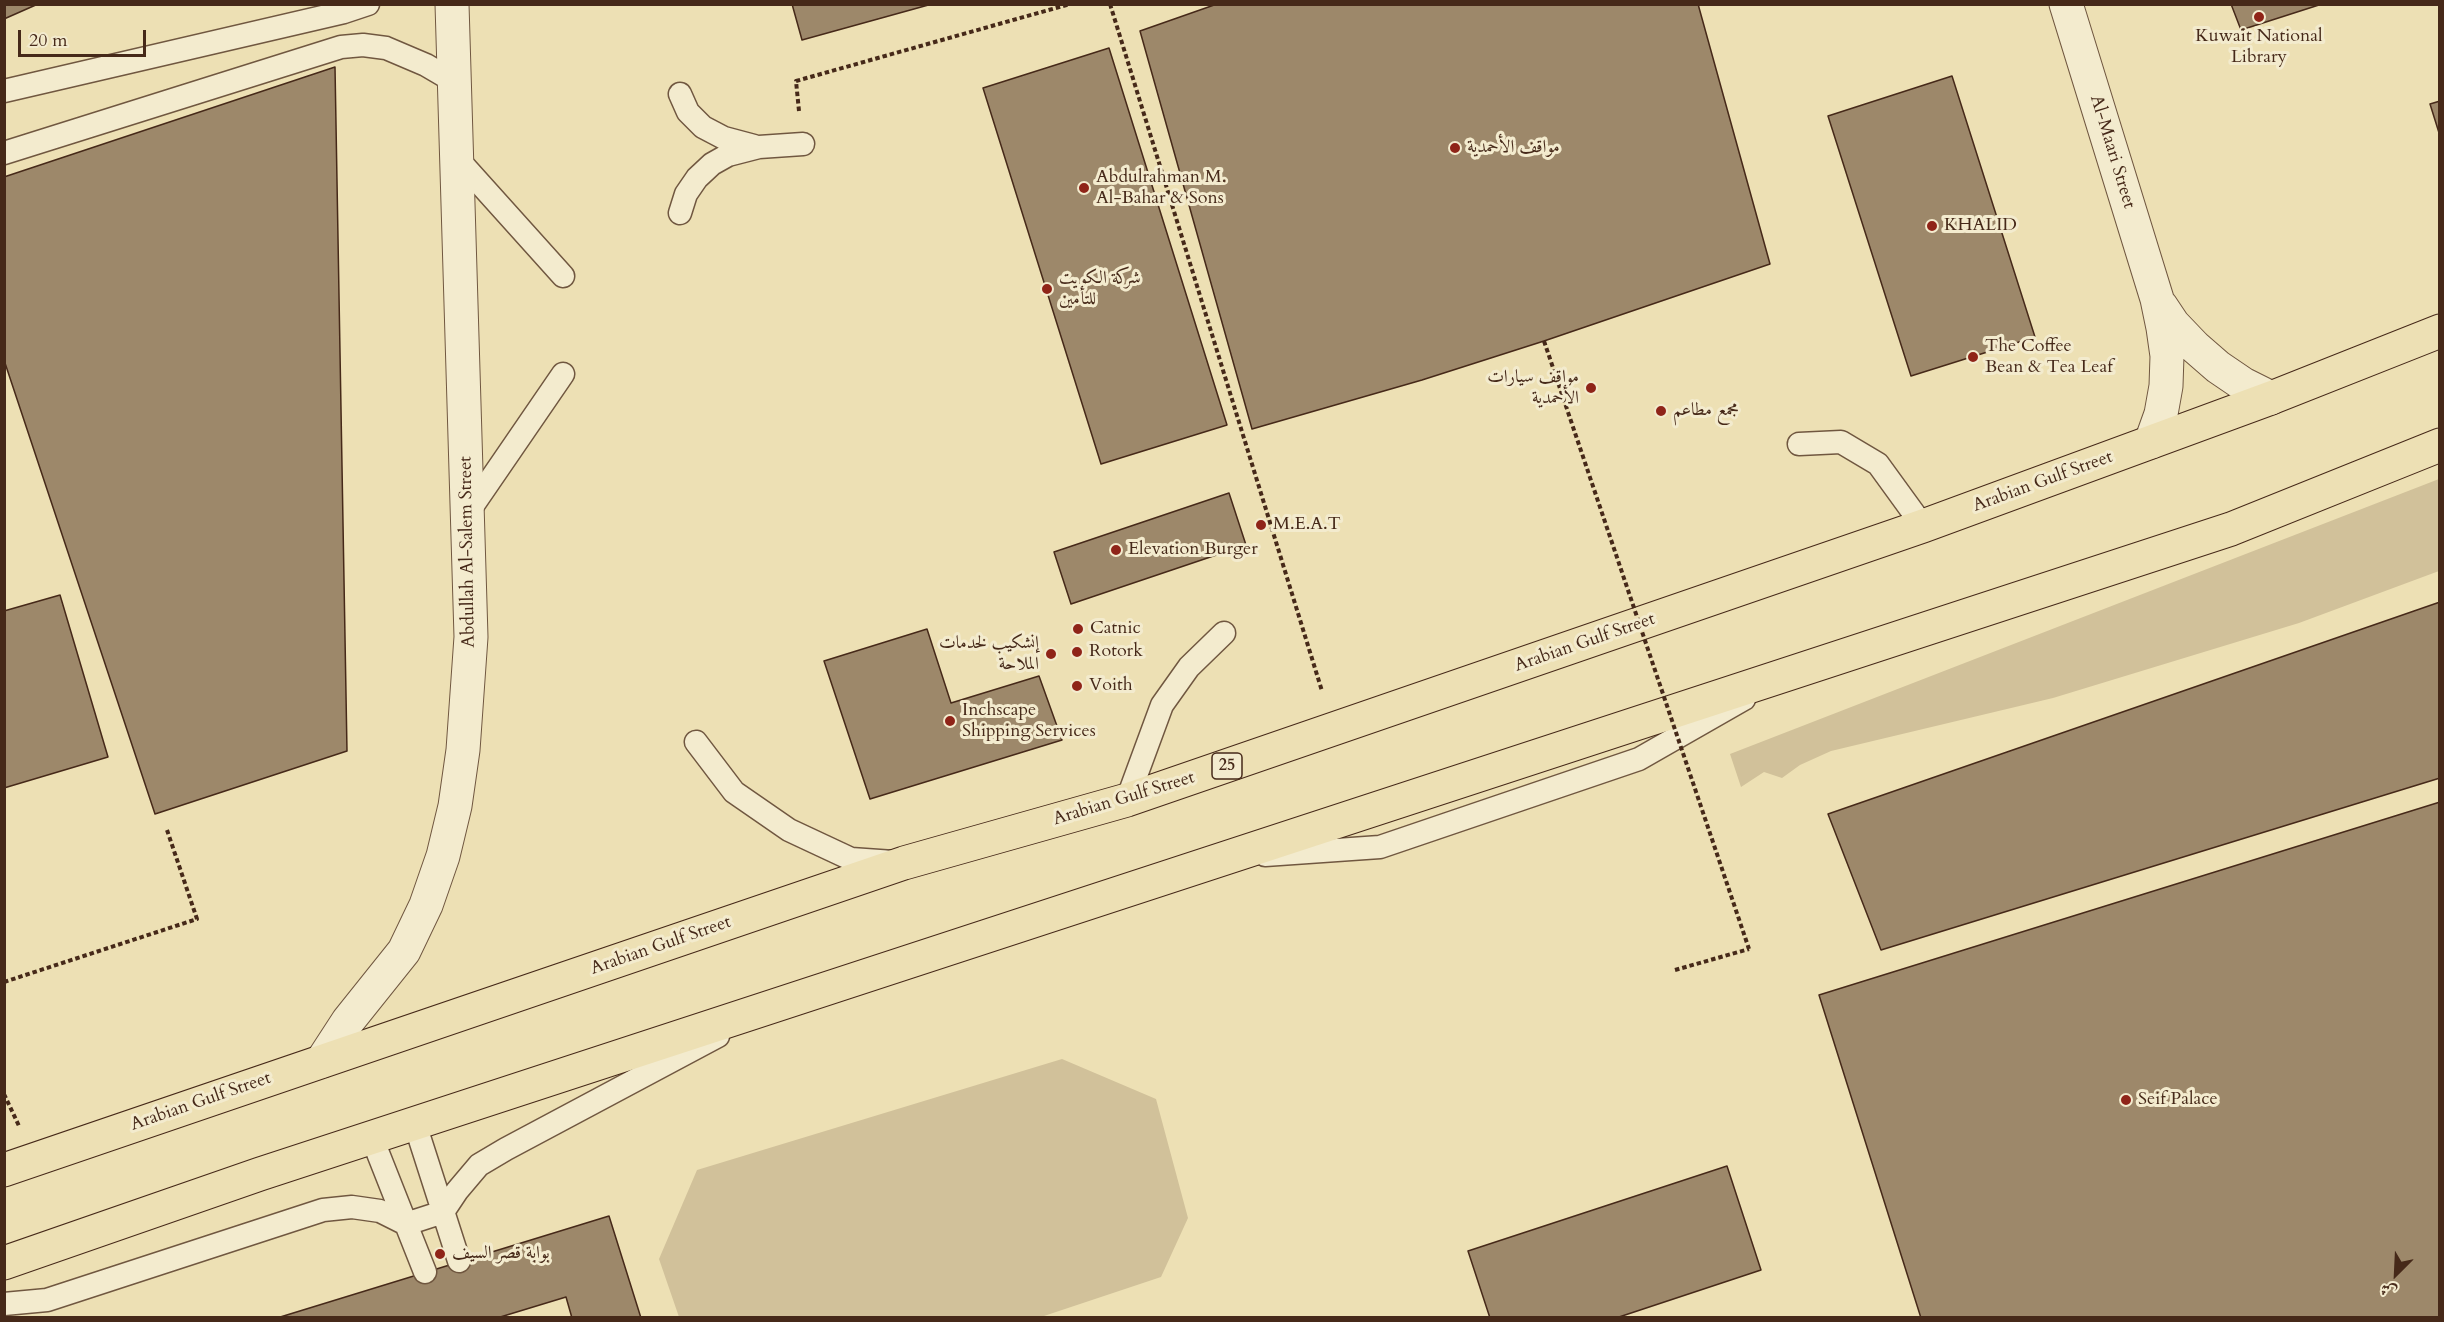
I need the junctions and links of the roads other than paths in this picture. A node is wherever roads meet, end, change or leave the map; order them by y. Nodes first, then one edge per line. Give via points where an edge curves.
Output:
1 (368, 4) edge
2 (452, 4) edge
3 (2066, 4) edge
4 (455, 82) junction
5 (4, 91) edge
6 (680, 94) dead end
7 (803, 144) road end
8 (759, 147) junction
9 (4, 153) edge
10 (456, 157) junction
11 (680, 213) dead end
12 (563, 276) dead end
13 (2157, 299) junction
14 (2439, 331) edge
15 (563, 374) dead end
16 (2271, 398) junction
17 (2151, 442) junction
18 (1799, 444) dead end
19 (2439, 445) edge
20 (467, 514) junction
21 (1923, 526) junction
22 (1224, 633) dead end
23 (696, 741) dead end
24 (1127, 800) junction
25 (904, 863) junction
26 (778, 1005) junction
27 (322, 1061) junction
28 (415, 1124) junction
29 (372, 1138) junction
30 (4, 1170) edge
31 (443, 1212) junction
32 (406, 1224) junction
33 (459, 1262) dead end
34 (4, 1263) edge
35 (425, 1272) dead end
36 (4, 1304) edge

1 - 5 lane
2 - 4 street, Abdullah Al-Salem Street
3 - 13 street, Al-Maari Street
4 - 9 lane via 386,48 341,47
4 - 10 street, Abdullah Al-Salem Street
6 - 8 lane via 688,112 703,127 724,138
7 - 8 lane
8 - 11 lane via 728,155 712,164 686,194
10 - 12 lane
10 - 20 street, Abdullah Al-Salem Street
13 - 16 street, Al-Maari Street via 2194,347 2235,378
13 - 17 street, Al-Maari Street via 2167,356 2166,386
14 - 16 main road, Arabian Gulf Street / 25
15 - 20 lane
16 - 17 main road, Arabian Gulf Street / 25
17 - 21 main road, Arabian Gulf Street / 25
18 - 21 lane via 1841,442 1878,464
19 - 26 main road via 2231,529
20 - 27 street, Abdullah Al-Salem Street via 469,693 456,794 443,856 404,951 348,1021
21 - 24 main road, Arabian Gulf Street / 25
22 - 24 lane via 1189,667 1162,705
23 - 25 lane via 734,792 789,830 851,859
24 - 25 main road, Arabian Gulf Street / 25
25 - 27 main road, Arabian Gulf Street / 25
26 - 28 main road
26 - 31 lane via 479,1165
27 - 30 main road, Arabian Gulf Street / 25
28 - 29 main road
28 - 31 lane
29 - 32 lane
29 - 34 main road
31 - 32 lane
31 - 33 lane
32 - 35 lane
32 - 36 lane via 380,1211 352,1207 323,1210 47,1300

